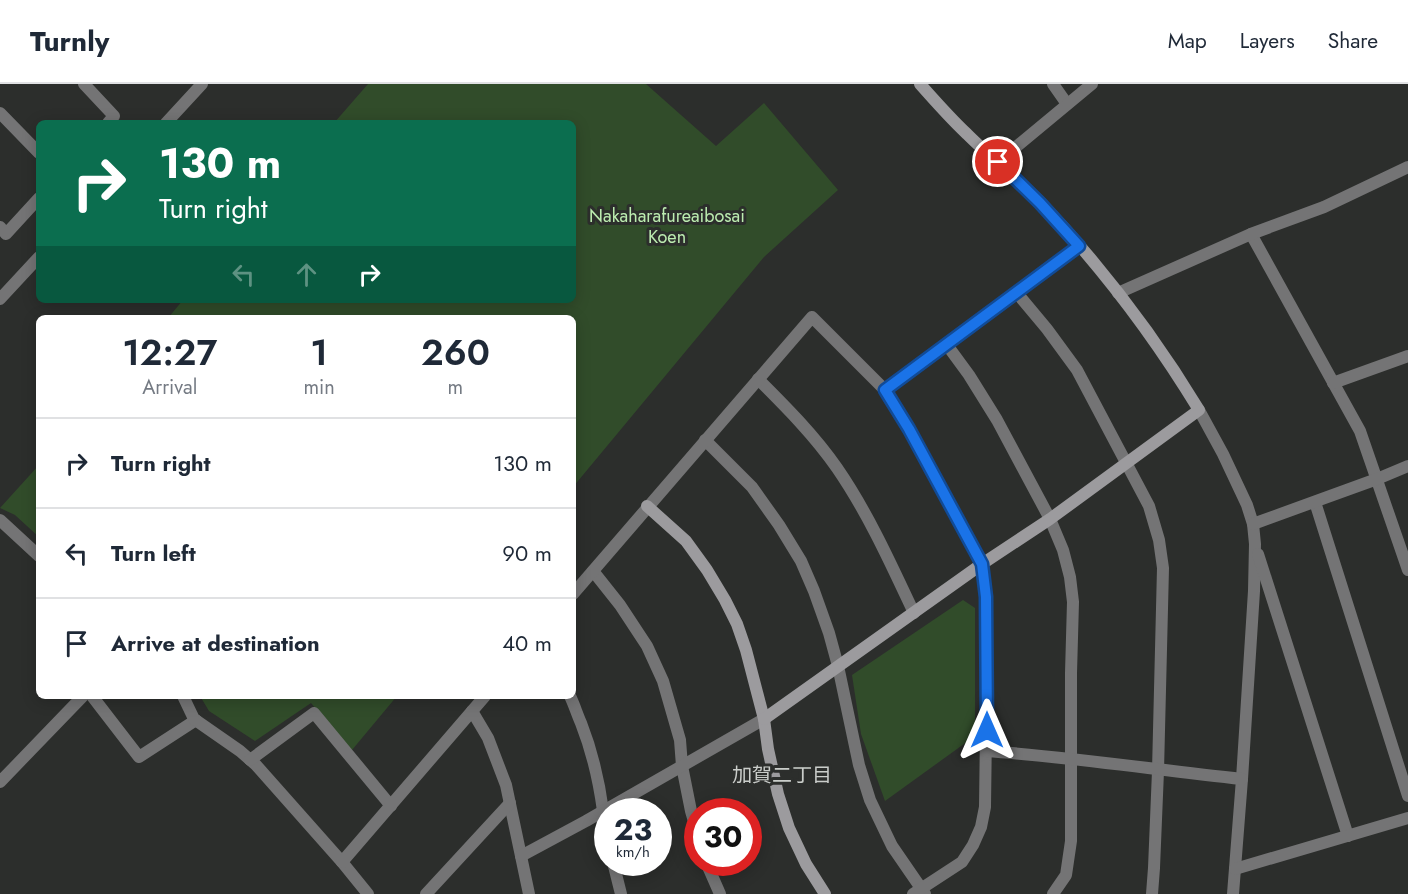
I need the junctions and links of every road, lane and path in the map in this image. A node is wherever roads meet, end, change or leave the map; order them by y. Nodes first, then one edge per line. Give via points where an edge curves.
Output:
1 (84, 84) edge
2 (202, 84) edge
3 (920, 84) edge
4 (1053, 84) edge
5 (1092, 84) edge
6 (1067, 104) junction
7 (0, 113) edge
8 (111, 120) edge
9 (169, 120) edge
10 (36, 150) edge
11 (998, 162) junction
12 (1408, 167) edge
13 (36, 201) edge
14 (0, 227) edge
15 (1251, 234) junction
16 (1079, 246) junction
17 (36, 260) edge
18 (1017, 293) junction
19 (1118, 293) junction
20 (0, 299) edge
21 (947, 345) junction
22 (1408, 356) edge
23 (758, 379) junction
24 (1334, 383) junction
25 (885, 390) junction
26 (1200, 410) junction
27 (705, 440) junction
28 (1126, 462) junction
29 (1408, 466) edge
30 (1377, 479) junction
31 (1315, 502) junction
32 (647, 506) junction
33 (1050, 519) junction
34 (0, 520) edge
35 (1253, 524) junction
36 (1255, 544) junction
37 (36, 553) edge
38 (982, 564) junction
39 (1407, 565) edge
40 (593, 571) junction
41 (576, 591) edge
42 (914, 613) junction
43 (838, 666) junction
44 (80, 699) edge
45 (94, 699) edge
46 (184, 699) edge
47 (482, 699) edge
48 (571, 699) edge
49 (472, 711) junction
50 (764, 719) junction
51 (196, 720) junction
52 (986, 751) junction
53 (1071, 759) junction
54 (250, 760) junction
55 (682, 766) junction
56 (1158, 771) junction
57 (1242, 779) junction
58 (0, 782) edge
59 (1408, 796) edge
60 (602, 798) edge
61 (625, 798) edge
62 (688, 798) edge
63 (510, 803) junction
64 (391, 806) junction
65 (594, 816) edge
66 (1408, 818) edge
67 (1348, 836) junction
68 (521, 856) junction
69 (342, 862) junction
70 (1235, 869) junction
71 (616, 876) edge
72 (712, 876) edge
73 (920, 892) edge
74 (368, 894) edge
75 (426, 894) edge
76 (529, 894) edge
77 (621, 894) edge
78 (720, 894) edge
79 (825, 894) edge
80 (1053, 894) edge
81 (1152, 894) edge
82 (1233, 894) edge

1 - 8 street via 114,116
2 - 9 street
3 - 11 street
4 - 6 street
5 - 6 street
6 - 11 street
7 - 10 street
11 - 16 street
12 - 15 street via 1324,207
13 - 14 street via 6,234
15 - 19 street
15 - 24 street
16 - 18 street
16 - 19 street
17 - 20 street
18 - 21 street
18 - 28 street via 1077,370
19 - 26 street
21 - 25 street
21 - 33 street via 997,420
22 - 24 street
23 - 25 street via 812,317
23 - 27 street
23 - 42 street via 791,411 837,468
24 - 30 street via 1360,430
25 - 38 street
26 - 28 street
26 - 35 street
27 - 32 street
27 - 43 street via 752,487 801,561
28 - 33 street
28 - 56 street via 1149,506 1160,540 1163,568
29 - 30 street
30 - 31 street
30 - 39 street
31 - 35 street
31 - 59 street
32 - 40 street
32 - 50 street via 686,541 725,600 746,650
33 - 38 street
33 - 53 street via 1063,550 1073,602
34 - 37 street
35 - 36 street
36 - 57 street
36 - 67 street
38 - 42 street
38 - 52 street via 986,597
40 - 41 street
40 - 55 street via 621,605 663,681 678,731
42 - 43 street
43 - 50 street
43 - 73 street via 870,800
44 - 58 street
45 - 51 street via 139,757
46 - 51 street
47 - 49 street
48 - 60 street via 593,759
49 - 63 street via 488,738
49 - 64 street
50 - 55 street
50 - 79 street via 778,794 789,828
51 - 54 street
52 - 53 street
52 - 73 street via 981,828 962,862
53 - 56 street
53 - 80 street via 1071,841 1066,875
54 - 64 street via 314,713
54 - 69 street
55 - 61 street
55 - 62 street
56 - 57 street
56 - 81 street
57 - 70 street
63 - 68 street
63 - 75 street
64 - 69 street
65 - 68 street
66 - 67 street
67 - 70 street
68 - 76 street
69 - 74 street
70 - 82 street
71 - 77 street
72 - 78 street

